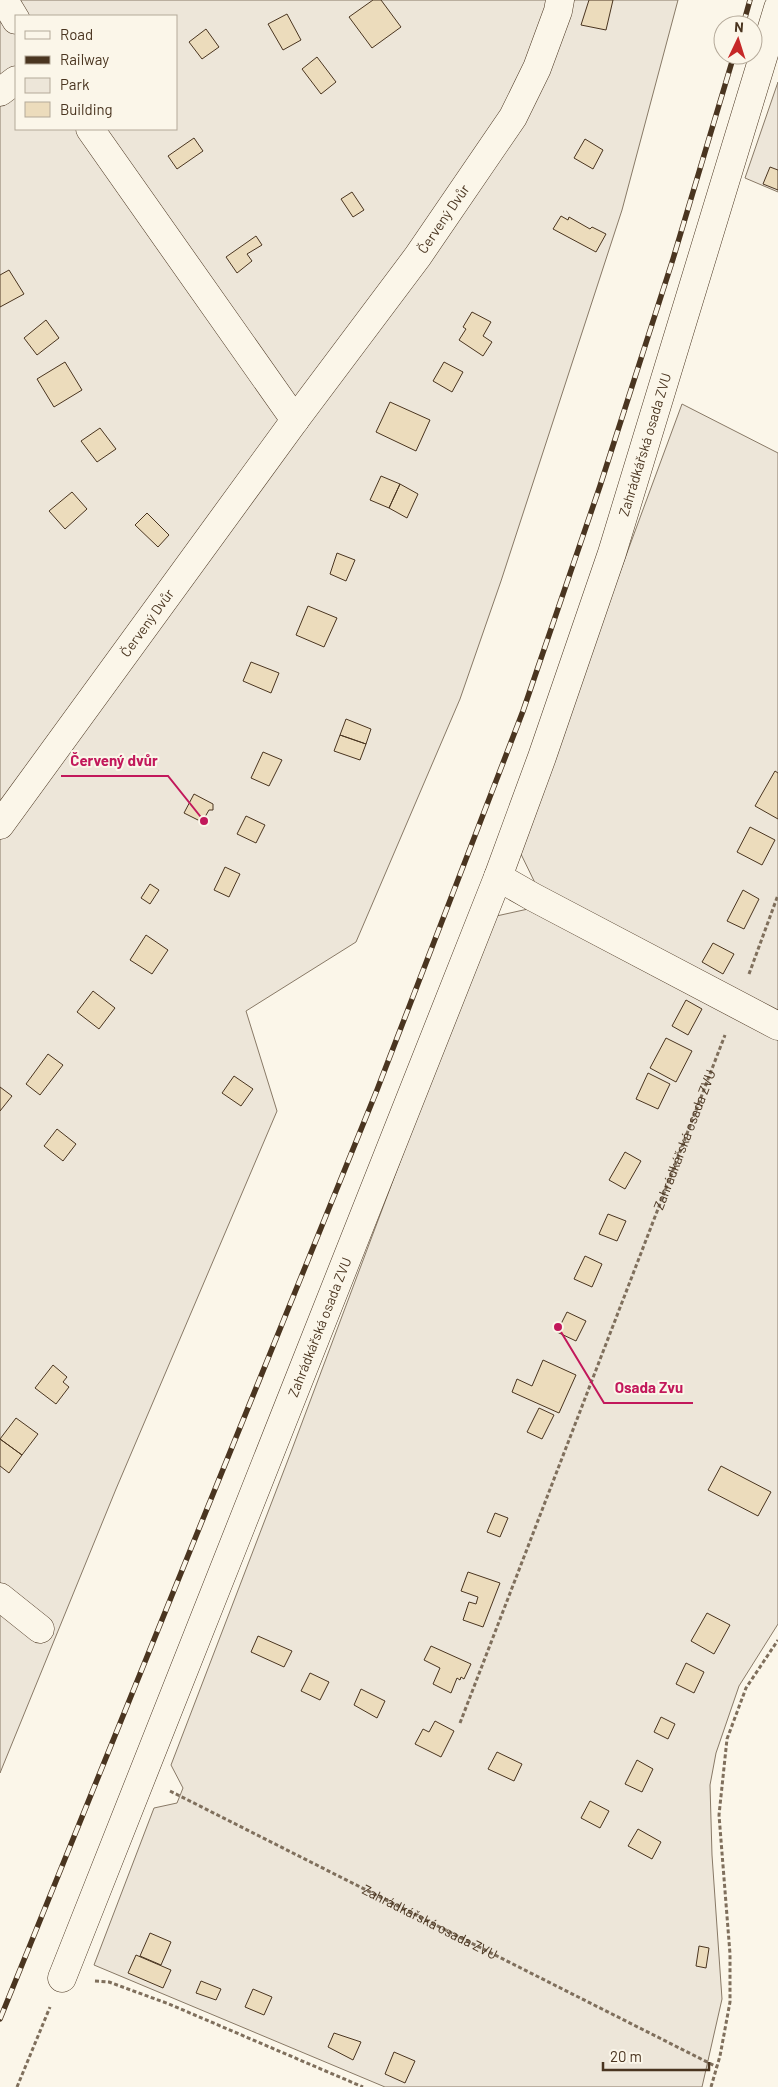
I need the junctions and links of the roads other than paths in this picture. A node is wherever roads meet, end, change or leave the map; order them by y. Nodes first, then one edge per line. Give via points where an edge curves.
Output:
1 (4, 0) edge
2 (560, 0) edge
3 (778, 8) edge
4 (15, 18) edge
5 (15, 81) edge
6 (0, 92) edge
7 (91, 130) edge
8 (295, 420) junction
9 (0, 826) edge
10 (498, 877) junction
11 (778, 1026) edge
12 (0, 1596) edge
13 (40, 1629) dead end
14 (62, 1978) road end

1 - 4 street
2 - 8 street, Červený Dvůr via 536,68 512,117 418,256
3 - 10 street, Zahrádkářská osada ZVU via 612,552
5 - 6 street
7 - 8 street
8 - 9 street, Červený Dvůr
10 - 11 street
10 - 14 street, Zahrádkářská osada ZVU
12 - 13 street

